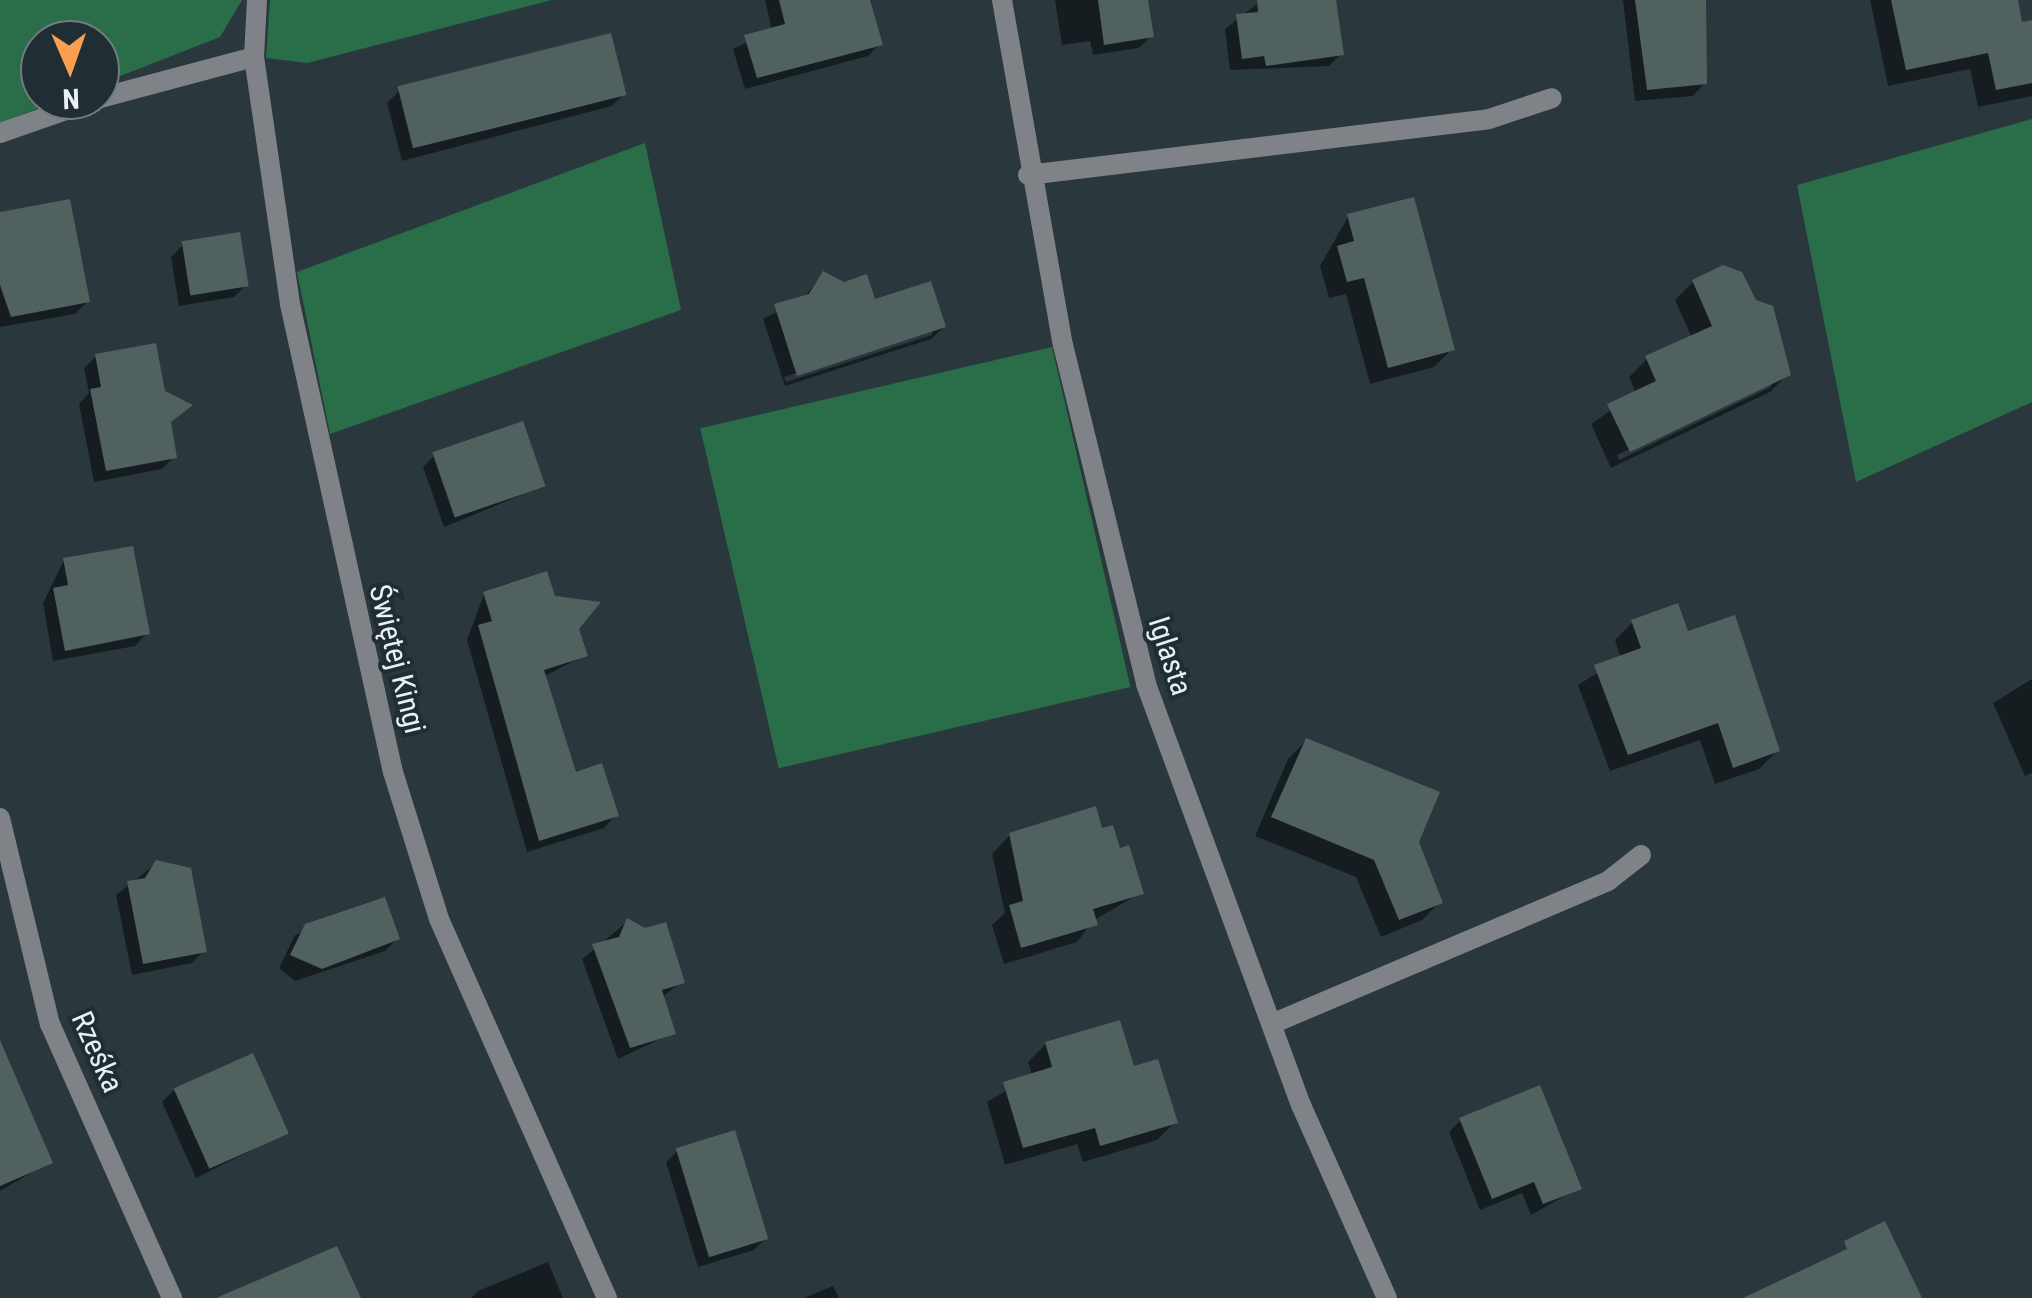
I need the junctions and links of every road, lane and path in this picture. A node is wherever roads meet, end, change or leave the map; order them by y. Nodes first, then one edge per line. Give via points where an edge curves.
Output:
1 (257, 0) edge
2 (1002, 0) edge
3 (254, 57) junction
4 (120, 93) edge
5 (1552, 98) dead end
6 (37, 120) edge
7 (0, 133) edge
8 (1028, 175) junction
9 (0, 818) edge
10 (1641, 854) dead end
11 (1274, 1023) junction
12 (172, 1298) edge
13 (607, 1298) edge
14 (1387, 1298) edge

1 - 3 street, Świętej Kingi
2 - 8 street, Iglasta
3 - 4 street
3 - 13 street, Świętej Kingi via 290,304 394,772 439,919
5 - 8 street via 1489,120
6 - 7 street
8 - 11 street, Iglasta via 1146,684
9 - 12 street, Rześka via 50,1024
10 - 11 street via 1608,881
11 - 14 street, Iglasta

